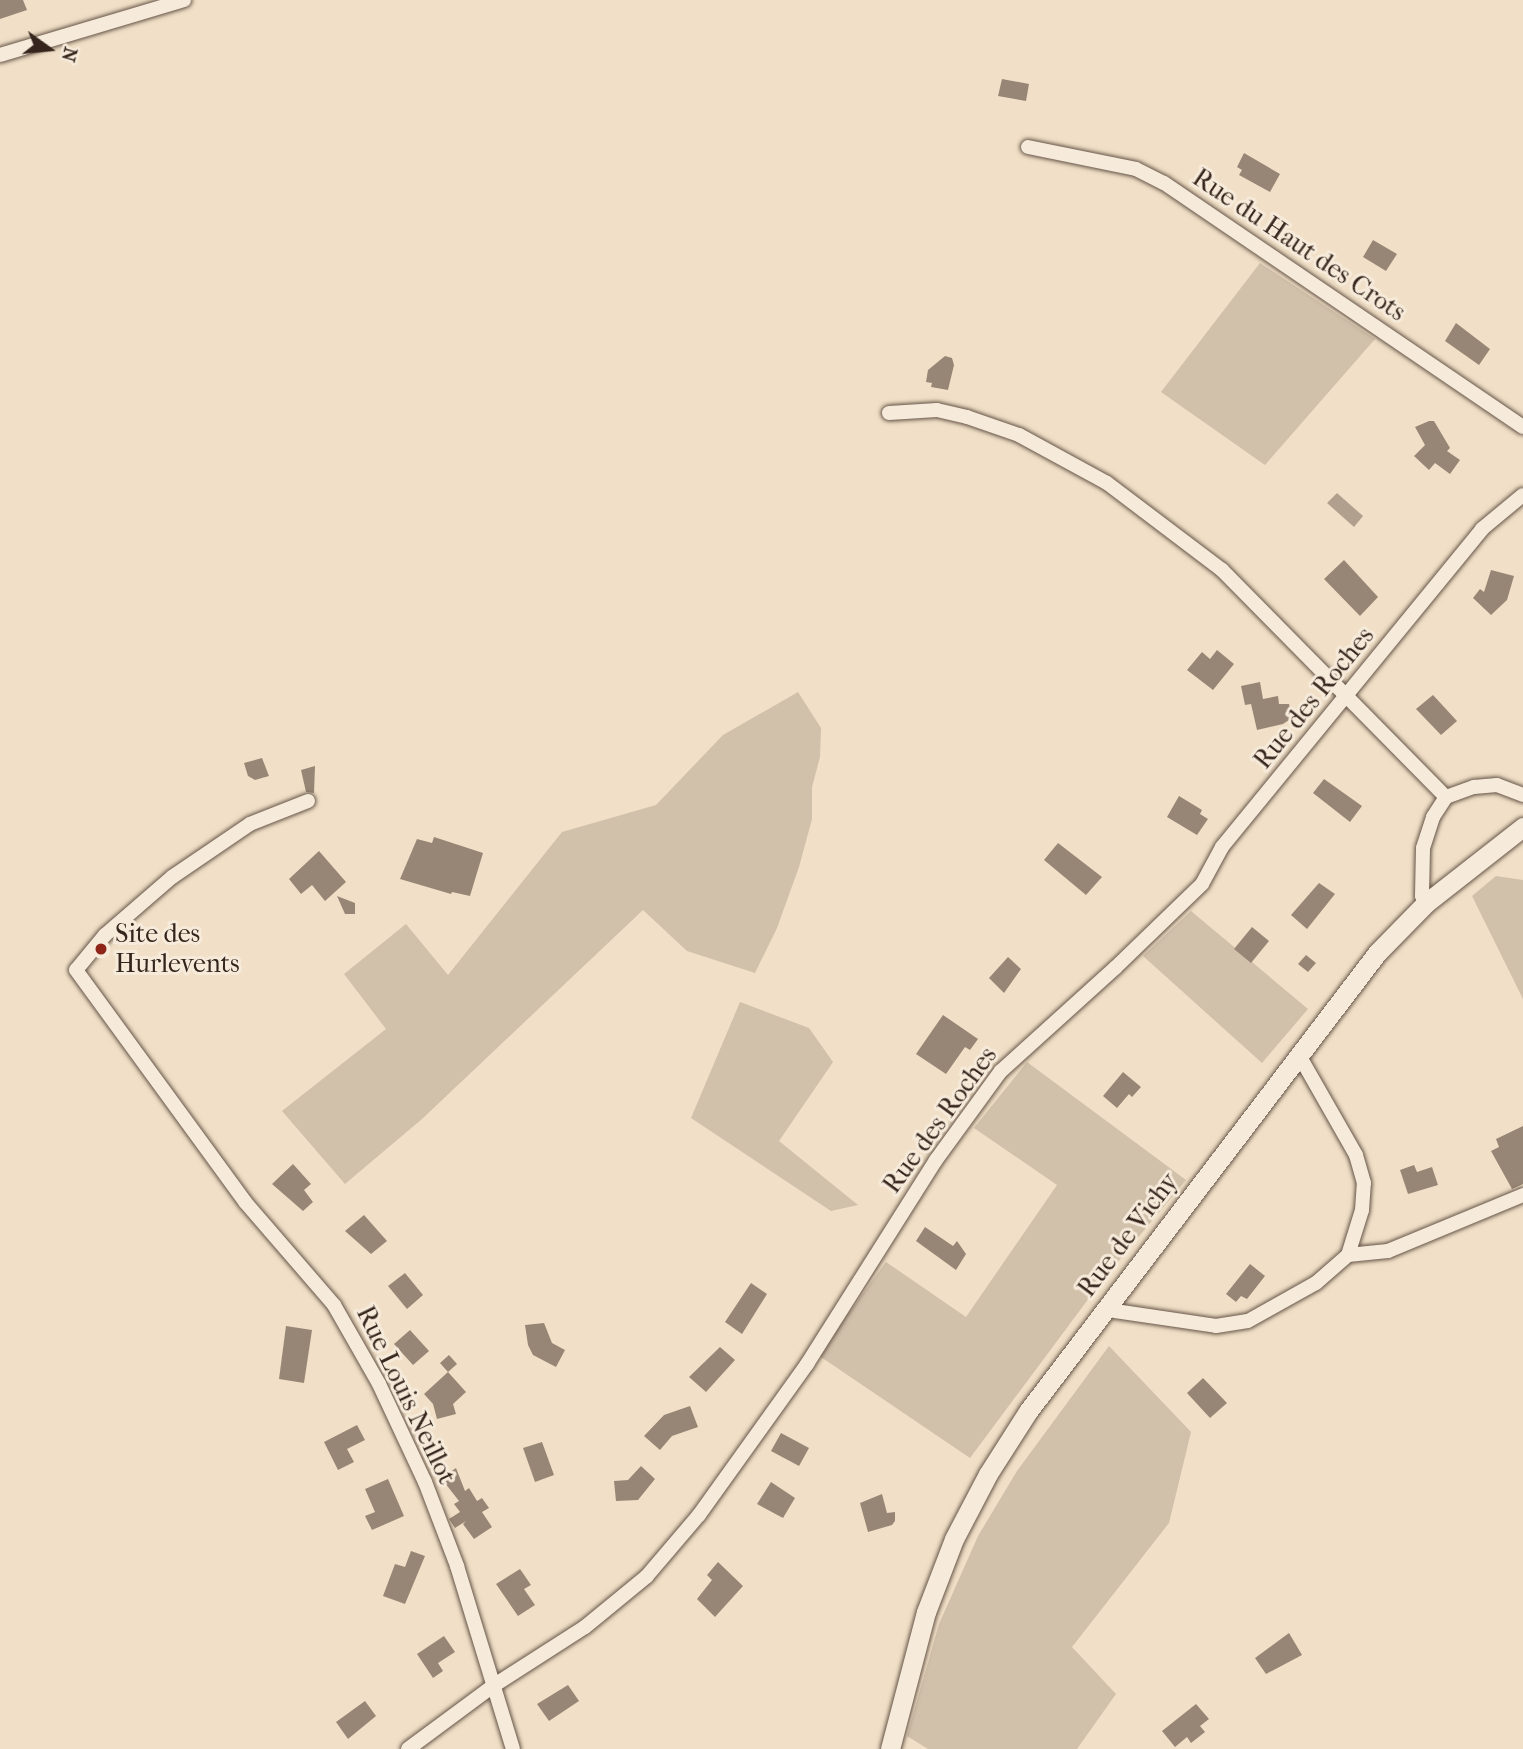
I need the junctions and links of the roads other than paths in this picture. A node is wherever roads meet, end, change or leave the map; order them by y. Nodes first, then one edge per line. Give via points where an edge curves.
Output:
1 (184, 0) edge
2 (143, 6) edge
3 (0, 55) edge
4 (1028, 147) dead end
5 (889, 413) dead end
6 (1523, 427) edge
7 (1523, 495) edge
8 (1348, 696) junction
9 (1523, 795) edge
10 (1446, 797) junction
11 (308, 801) dead end
12 (1523, 827) edge
13 (1426, 903) junction
14 (1299, 1055) junction
15 (1523, 1195) edge
16 (1348, 1255) junction
17 (1107, 1306) junction
18 (493, 1686) junction
19 (408, 1749) edge
20 (513, 1749) edge
21 (890, 1749) edge

1 - 2 street
2 - 3 street
4 - 6 street, Rue du Haut des Crots via 1136,169 1164,183
5 - 8 street via 937,410 967,417 1019,435 1107,482 1222,570
7 - 8 street, Rue des Roches via 1482,529
8 - 10 street
8 - 18 street, Rue des Roches via 1222,847 1202,884 1001,1071 936,1160 807,1364 699,1514 647,1576 585,1628
9 - 10 street via 1497,785
10 - 13 street via 1433,817 1423,848 1422,896
11 - 18 street, Rue Louis Neillot via 250,824 172,877 105,935 76,970 246,1203 334,1305 379,1384 425,1482 479,1632
12 - 13 street, Rue de Vichy
13 - 14 street, Rue de Vichy via 1377,953
14 - 16 street via 1356,1155 1364,1183 1362,1210
14 - 17 street, Rue de Vichy
15 - 16 street via 1388,1251
16 - 17 street via 1316,1283 1248,1321 1216,1326
17 - 21 street, Rue de Vichy via 1029,1410 954,1539 926,1612
18 - 19 street, Rue des Roches
18 - 20 street, Rue Louis Neillot

